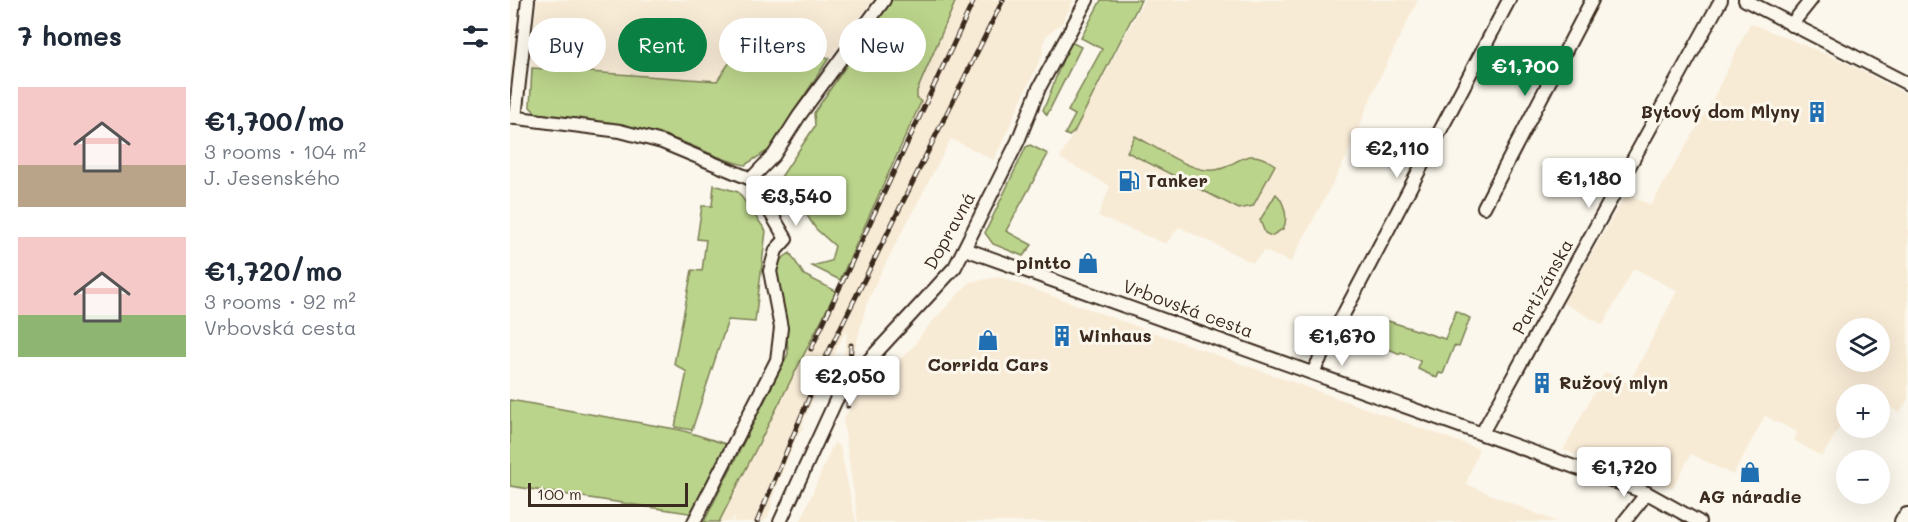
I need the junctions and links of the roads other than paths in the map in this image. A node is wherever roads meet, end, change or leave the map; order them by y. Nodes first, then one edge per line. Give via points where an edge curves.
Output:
1 (528, 0) edge
2 (884, 0) edge
3 (1087, 0) edge
4 (1509, 0) edge
5 (1592, 0) edge
6 (1721, 0) edge
7 (1744, 0) edge
8 (1811, 0) edge
9 (1791, 25) junction
10 (1908, 84) edge
11 (513, 118) edge
12 (751, 179) junction
13 (1484, 207) dead end
14 (965, 249) junction
15 (1313, 372) junction
16 (1482, 433) junction
17 (1647, 493) junction
18 (1908, 518) edge
19 (694, 522) edge
20 (780, 522) edge
21 (1624, 522) edge
22 (1699, 522) edge
23 (1905, 522) edge

1 - 11 street
2 - 12 street via 774,155
3 - 14 street, Dopravná via 1039,88 1018,141
4 - 15 street
5 - 13 street
6 - 16 street, Partizánska
7 - 9 street
8 - 9 street
9 - 10 street
11 - 12 street via 620,131 662,142
12 - 19 street via 786,239 776,250 770,271 781,328 777,360
14 - 15 street, Vrbovská cesta
14 - 20 street, Dopravná via 942,284 836,400
15 - 16 street, Vrbovská cesta
16 - 17 street, Vrbovská cesta
17 - 21 street
17 - 22 street, Vrbovská cesta
18 - 23 main road

